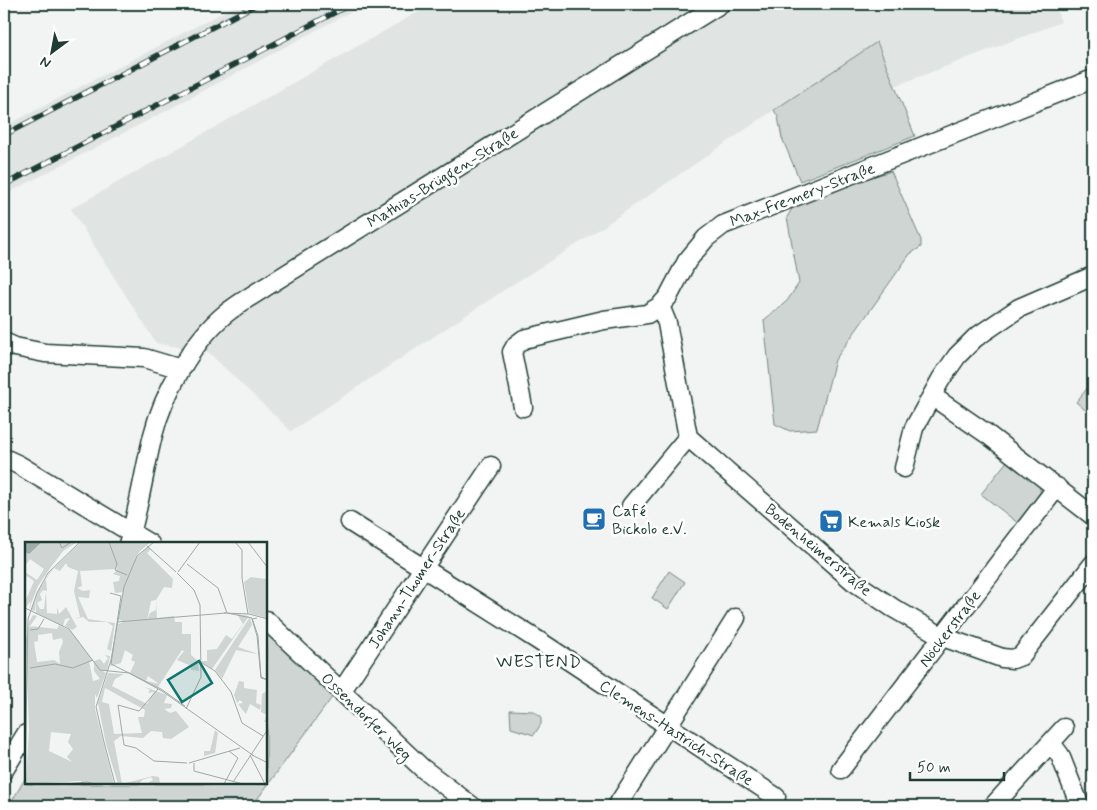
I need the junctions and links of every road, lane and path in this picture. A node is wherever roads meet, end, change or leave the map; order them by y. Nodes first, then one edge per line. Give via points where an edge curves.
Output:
1 (720, 4) edge
2 (1093, 79) edge
3 (1093, 276) edge
4 (660, 306) junction
5 (4, 342) edge
6 (180, 369) junction
7 (932, 396) junction
8 (523, 407) dead end
9 (688, 437) junction
10 (4, 458) edge
11 (491, 466) dead end
12 (904, 468) dead end
13 (1057, 487) junction
14 (632, 506) dead end
15 (1093, 516) edge
16 (350, 522) dead end
17 (130, 538) edge
18 (143, 542) edge
19 (1093, 564) edge
20 (423, 567) junction
21 (736, 618) dead end
22 (268, 622) edge
23 (943, 637) junction
24 (342, 692) junction
25 (669, 726) junction
26 (1064, 728) dead end
27 (25, 736) edge
28 (1051, 742) junction
29 (841, 769) dead end
30 (4, 770) edge
31 (776, 797) dead end
32 (472, 806) edge
33 (617, 806) edge
34 (993, 806) edge
35 (1080, 806) edge

1 - 6 street, Mathias-Brüggen-Straße via 238,304 210,327
2 - 4 street, Max-Fremery-Straße via 723,225 706,238 687,260
3 - 7 street via 1019,308 975,338 957,356
4 - 8 street via 647,314 604,320 524,339 512,352
4 - 9 street via 667,323
5 - 6 street via 45,353 144,358
6 - 17 street, Mathias-Brüggen-Straße via 153,433
7 - 12 street via 914,428
7 - 13 street
9 - 14 street
9 - 23 street, Bodenheimerstraße via 853,581
10 - 17 street
11 - 20 street, Johann-Thomer-Straße
13 - 15 street
13 - 23 street, Nöckerstraße
16 - 20 street, Clemens-Hastrich-Straße
17 - 18 street
19 - 23 street, Bodenheimerstraße via 1021,656 1002,658
20 - 24 street, Johann-Thomer-Straße
20 - 25 street, Clemens-Hastrich-Straße
21 - 25 street
22 - 24 street, Ossendorfer Weg
23 - 29 street, Nöckerstraße
24 - 32 street, Ossendorfer Weg via 422,768
25 - 31 street, Clemens-Hastrich-Straße
25 - 33 street
26 - 28 street
27 - 30 street
28 - 34 street
28 - 35 street via 1060,755

